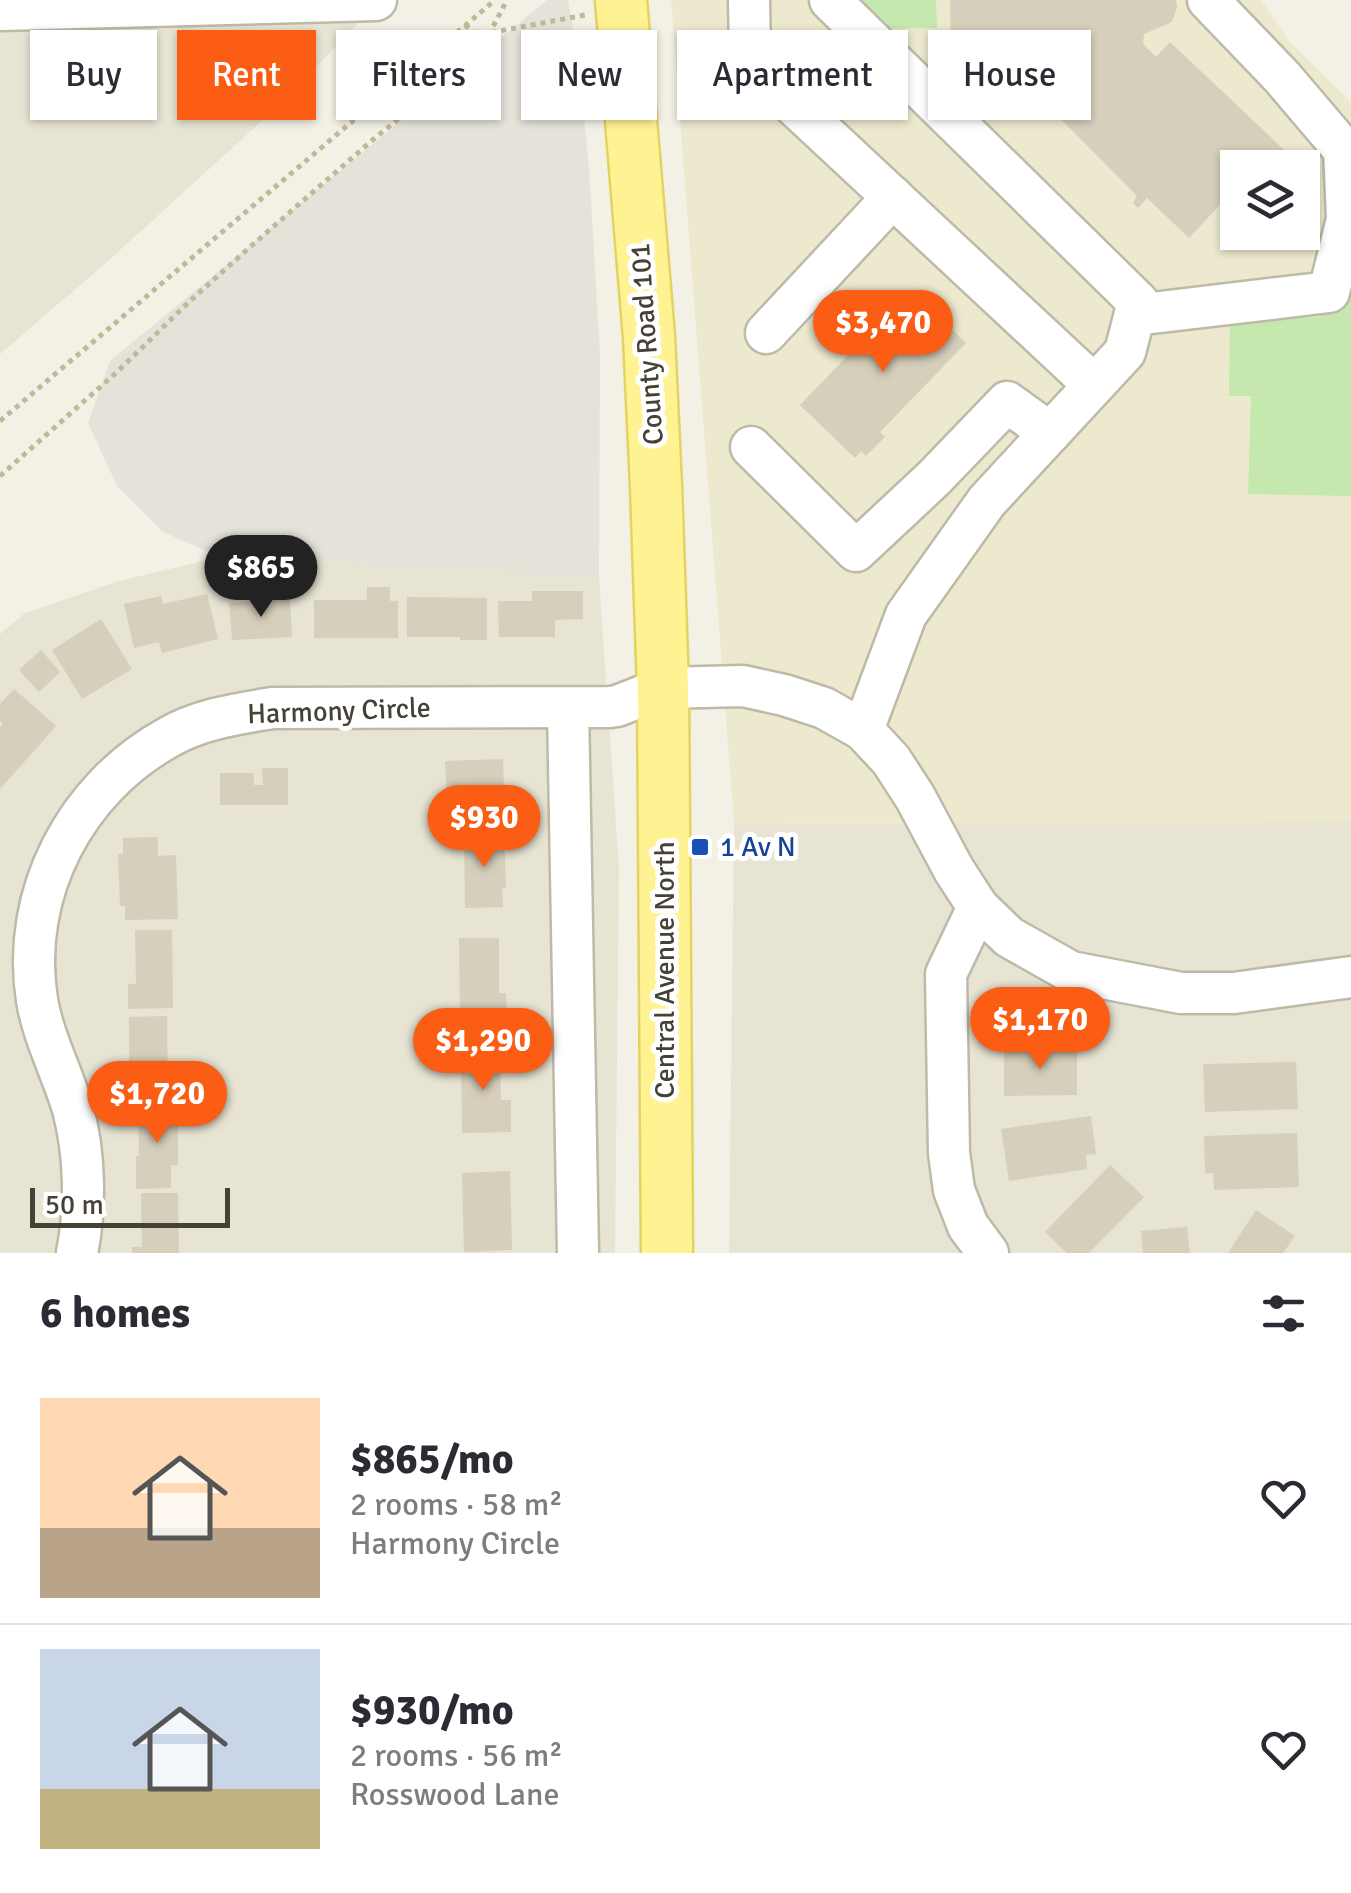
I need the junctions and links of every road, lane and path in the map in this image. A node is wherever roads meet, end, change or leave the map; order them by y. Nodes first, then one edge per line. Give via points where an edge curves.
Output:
1 (376, 0) edge
2 (494, 0) edge
3 (506, 0) edge
4 (749, 0) edge
5 (830, 0) edge
6 (1208, 0) edge
7 (603, 8) edge
8 (0, 10) edge
9 (465, 25) junction
10 (472, 30) edge
11 (490, 30) edge
12 (501, 31) edge
13 (399, 120) edge
14 (893, 198) junction
15 (1135, 316) junction
16 (766, 333) dead end
17 (1094, 385) junction
18 (0, 421) edge
19 (1050, 432) junction
20 (751, 447) dead end
21 (0, 476) edge
22 (909, 502) junction
23 (958, 542) junction
24 (662, 688) junction
25 (568, 708) junction
26 (862, 730) junction
27 (978, 907) junction
28 (1349, 986) edge
29 (78, 1253) edge
30 (578, 1253) edge
31 (668, 1253) edge
32 (988, 1253) edge

1 - 8 street
2 - 9 path
3 - 11 path
4 - 14 street via 750,54 782,94
5 - 15 street via 1138,302
6 - 15 street via 1344,150 1347,219 1329,292
7 - 12 path
7 - 24 main road, County Road 101 via 649,337
9 - 10 path
9 - 18 path
13 - 21 path
14 - 16 street
14 - 17 street
15 - 17 street via 1125,352
17 - 19 street
19 - 22 street via 1008,402
19 - 23 street
20 - 22 street via 856,552
22 - 23 street
23 - 26 street via 906,616
24 - 25 street, Harmony Circle via 617,706
24 - 26 street, Harmony Circle via 744,686 784,694
24 - 31 main road, Central Avenue North
25 - 29 street, Harmony Circle via 272,708 222,717 172,735 90,800 61,846 42,895 35,947 37,1000 73,1111 83,1173
25 - 30 street
26 - 27 street, Harmony Circle via 892,760
27 - 28 street, Harmony Circle via 1009,937 1071,972 1181,993
27 - 32 street via 946,974 949,1153 968,1226

